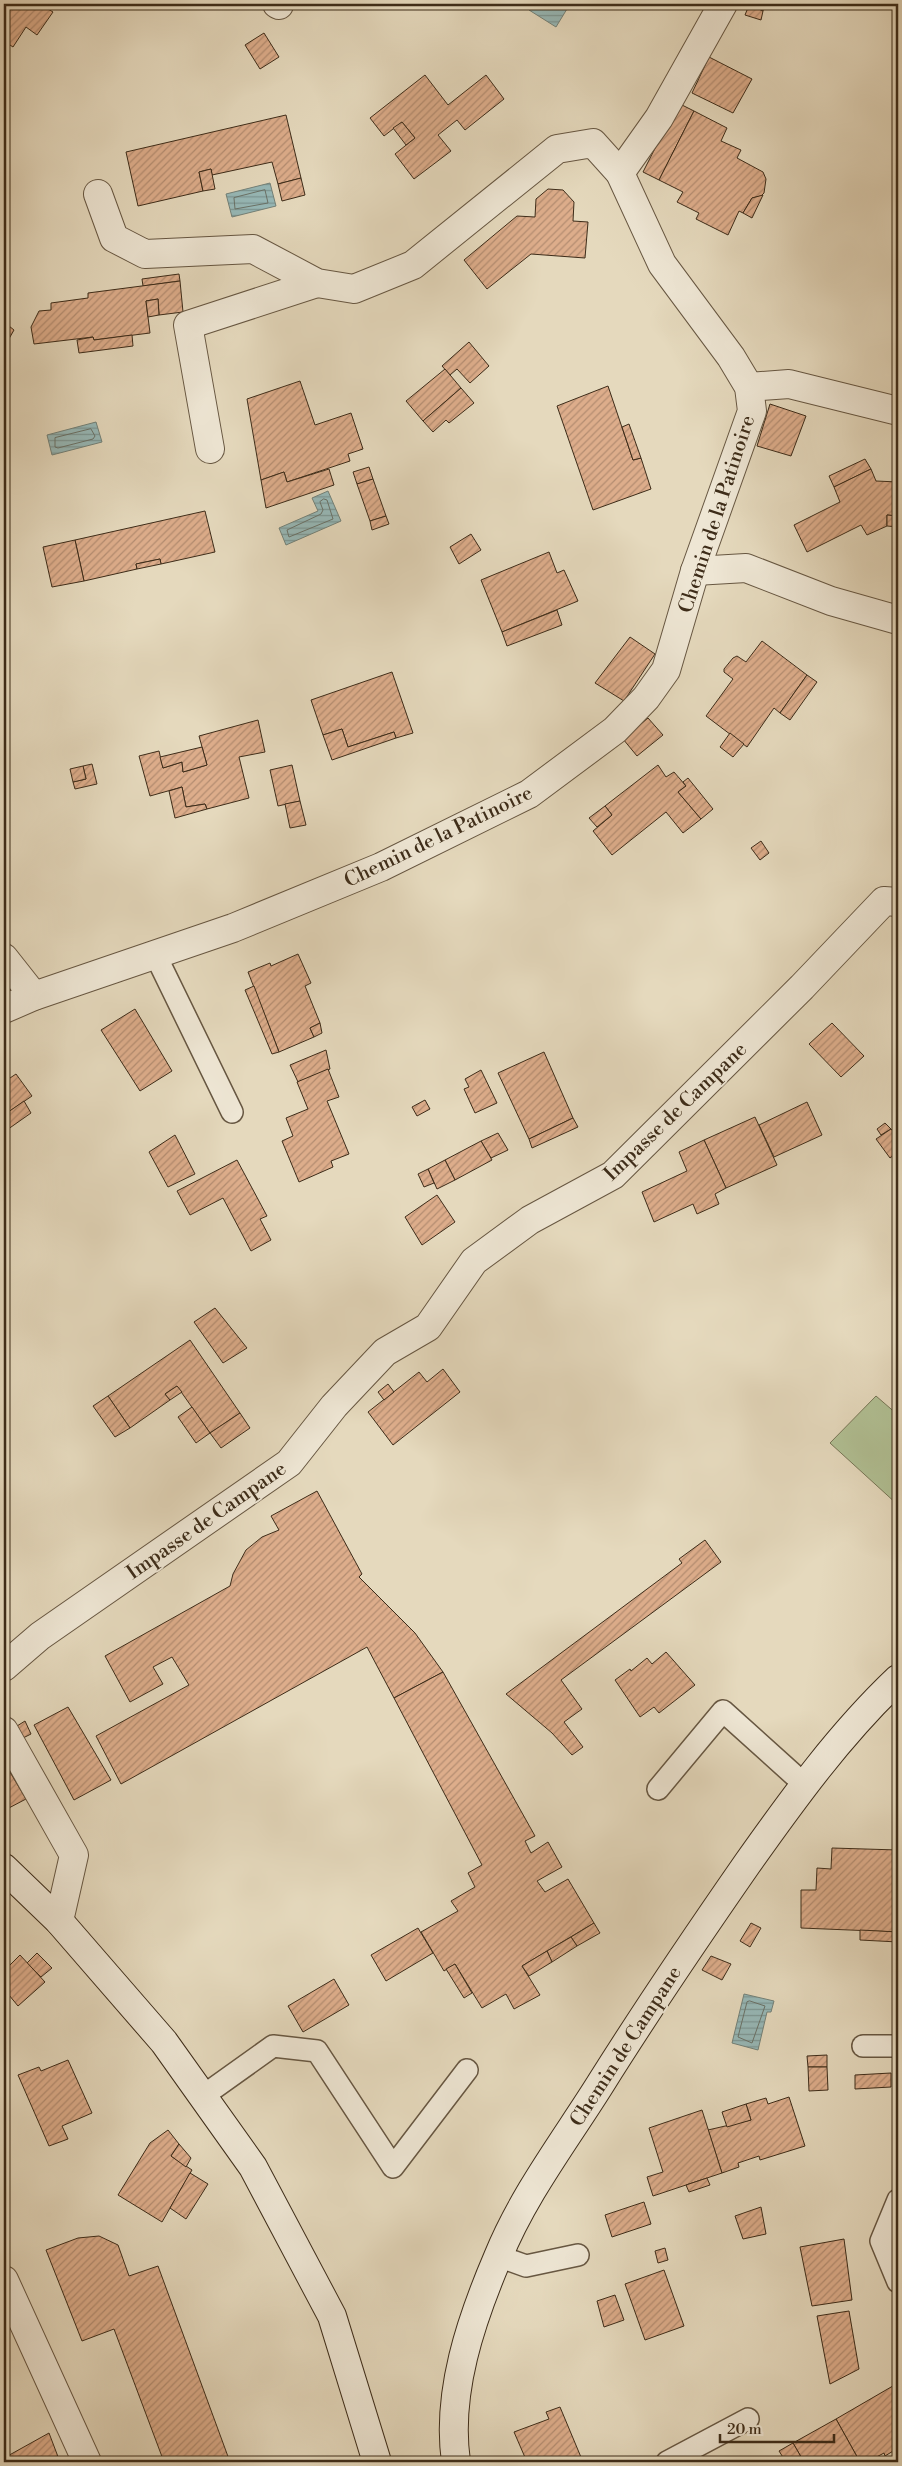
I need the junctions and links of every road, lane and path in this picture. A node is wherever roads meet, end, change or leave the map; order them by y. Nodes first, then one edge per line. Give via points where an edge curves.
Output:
1 (723, 4) edge
2 (620, 173) junction
3 (98, 194) dead end
4 (317, 282) junction
5 (749, 387) junction
6 (898, 411) edge
7 (210, 448) dead end
8 (695, 570) junction
9 (898, 620) edge
10 (898, 902) edge
11 (155, 954) junction
12 (4, 958) edge
13 (34, 996) junction
14 (4, 1009) edge
15 (232, 1112) dead end
16 (4, 1667) edge
17 (898, 1679) edge
18 (4, 1731) edge
19 (804, 1784) junction
20 (658, 1789) dead end
21 (4, 1868) edge
22 (59, 1921) junction
23 (863, 2046) dead end
24 (898, 2046) edge
25 (467, 2070) dead end
26 (203, 2096) junction
27 (898, 2200) edge
28 (578, 2255) dead end
29 (498, 2256) junction
30 (898, 2282) edge
31 (5, 2284) edge
32 (748, 2419) dead end
33 (87, 2462) edge
34 (377, 2462) edge
35 (456, 2462) edge
36 (666, 2462) edge

1 - 2 street via 659,118
2 - 4 street, Chemin de la Patinoire via 593,143 557,149 413,265 354,289
2 - 5 street, Chemin de la Patinoire via 662,264 731,357
3 - 4 street, Chemin de la Patinoire via 114,238 145,254 252,249
4 - 7 street via 188,325
5 - 6 street via 789,384
5 - 8 street, Chemin de la Patinoire via 752,411
8 - 9 street via 746,568 831,601
8 - 11 street, Chemin de la Patinoire via 666,670 646,698 615,730 529,794 381,867 233,928
10 - 16 street, Impasse de Campane via 884,901 613,1176 530,1220 474,1261 428,1327 385,1352 334,1406 289,1463 40,1636
11 - 13 street, Chemin de la Patinoire
11 - 15 lane
12 - 13 street
13 - 14 street, Chemin de la Patinoire
17 - 19 street, Chemin de Campane via 865,1711
18 - 22 street via 74,1855
19 - 20 lane via 723,1711
19 - 29 street, Chemin de Campane via 666,1979 526,2202
21 - 22 street
22 - 26 street via 164,2042
23 - 24 lane
25 - 26 lane via 393,2166 317,2051 273,2046
26 - 34 street via 253,2166 332,2316
27 - 30 lane via 881,2241
28 - 29 lane via 526,2266
29 - 35 street, Chemin de Campane via 467,2344 454,2401
31 - 33 street
32 - 36 lane

